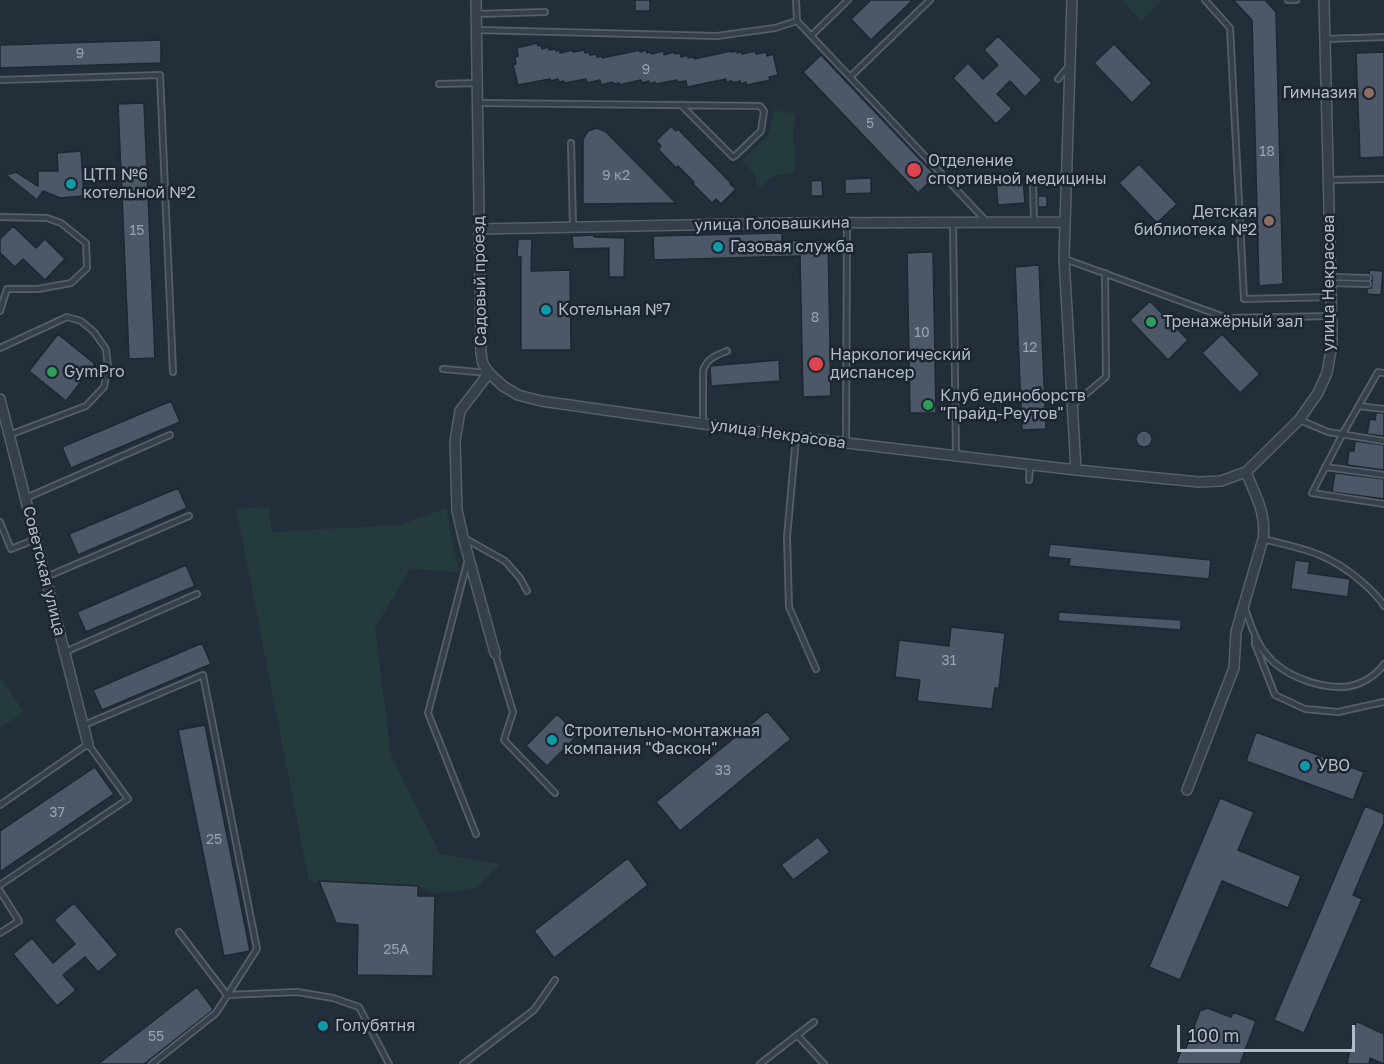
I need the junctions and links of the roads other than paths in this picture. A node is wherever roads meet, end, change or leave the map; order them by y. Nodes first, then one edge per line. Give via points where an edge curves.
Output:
1 (476, 0) edge
2 (796, 0) edge
3 (848, 0) edge
4 (930, 0) edge
5 (1072, 0) edge
6 (1205, 0) edge
7 (1288, 0) edge
8 (1296, 0) edge
9 (1324, 0) edge
10 (545, 12) dead end
11 (476, 14) junction
12 (797, 21) junction
13 (477, 30) junction
14 (812, 35) junction
15 (1384, 37) edge
16 (1325, 39) junction
17 (1070, 65) junction
18 (850, 77) junction
19 (1058, 79) dead end
20 (0, 80) edge
21 (477, 83) junction
22 (439, 84) dead end
23 (478, 103) junction
24 (681, 105) junction
25 (571, 143) dead end
26 (1384, 179) edge
27 (1328, 180) junction
28 (1033, 182) dead end
29 (0, 217) edge
30 (953, 222) junction
31 (987, 222) junction
32 (1034, 222) junction
33 (1065, 222) junction
34 (847, 223) junction
35 (573, 227) junction
36 (479, 229) junction
37 (1064, 258) junction
38 (1105, 273) junction
39 (1330, 280) junction
40 (1368, 281) dead end
41 (1331, 297) junction
42 (0, 311) edge
43 (1331, 316) junction
44 (0, 348) edge
45 (727, 351) dead end
46 (443, 369) dead end
47 (172, 372) dead end
48 (489, 373) junction
49 (1384, 373) edge
50 (0, 399) edge
51 (1072, 405) junction
52 (1359, 406) junction
53 (1384, 410) edge
54 (2, 414) edge
55 (1299, 420) junction
56 (703, 424) junction
57 (9, 435) junction
58 (170, 435) dead end
59 (1342, 435) junction
60 (796, 437) junction
61 (1384, 441) edge
62 (846, 443) junction
63 (956, 456) junction
64 (1030, 465) junction
65 (1325, 467) junction
66 (1076, 470) junction
67 (1246, 472) junction
68 (1384, 475) edge
69 (1029, 480) dead end
70 (26, 498) junction
71 (1384, 504) edge
72 (189, 516) dead end
73 (0, 522) edge
74 (463, 537) junction
75 (36, 539) junction
76 (1263, 539) junction
77 (469, 557) junction
78 (46, 577) junction
79 (527, 591) dead end
80 (197, 594) dead end
81 (1383, 604) edge
82 (1244, 607) junction
83 (1255, 633) junction
84 (65, 652) junction
85 (495, 653) joint
86 (1384, 664) edge
87 (816, 669) dead end
88 (1384, 702) edge
89 (84, 725) junction
90 (88, 744) junction
91 (1187, 790) dead end
92 (555, 793) dead end
93 (0, 805) edge
94 (476, 834) dead end
95 (0, 885) edge
96 (0, 891) edge
97 (180, 932) dead end
98 (0, 933) edge
99 (555, 980) dead end
100 (227, 995) junction
101 (814, 1022) dead end
102 (798, 1036) junction
103 (152, 1064) edge
104 (389, 1064) edge
105 (463, 1064) edge
106 (760, 1064) edge
107 (824, 1064) edge

1 - 11 street, Садовый проезд
2 - 12 lane
3 - 14 lane
4 - 18 lane
5 - 17 street
6 - 41 lane via 1230,28 1244,299
7 - 8 lane
9 - 16 street, улица Некрасова
10 - 11 lane
11 - 13 street, Садовый проезд
12 - 13 lane via 717,36
12 - 14 lane
13 - 21 street, Садовый проезд
14 - 18 lane
15 - 16 lane
16 - 27 street, улица Некрасова
17 - 19 lane
17 - 33 street
18 - 31 lane
20 - 47 lane via 160,75
21 - 22 lane
21 - 23 street, Садовый проезд
23 - 24 lane
23 - 36 street, Садовый проезд
24 - 24 lane via 760,106 765,111 763,126 733,157
25 - 35 lane
26 - 27 lane
27 - 39 street, улица Некрасова
28 - 32 lane
29 - 42 lane via 48,218 61,224 86,243 87,268 71,283 7,289
30 - 31 street, улица Головашкина
30 - 34 street, улица Головашкина
30 - 63 lane
31 - 32 street, улица Головашкина
32 - 33 street, улица Головашкина
33 - 37 street
34 - 35 street, улица Головашкина
34 - 62 lane
35 - 36 street, улица Головашкина via 513,232
36 - 48 street, Садовый проезд via 481,353
37 - 38 lane
37 - 51 street
38 - 43 lane via 1227,318
38 - 51 lane via 1106,377
39 - 40 lane
39 - 41 street, улица Некрасова
41 - 43 street, улица Некрасова
43 - 55 street, улица Некрасова via 1332,345 1327,373
44 - 57 lane via 67,317 81,321 93,332 106,349 108,367 104,387 86,406
45 - 56 lane via 705,363
46 - 48 lane
48 - 56 street, улица Некрасова via 518,395 541,401
48 - 74 street via 460,411 454,441 457,510
49 - 52 lane via 1378,372
50 - 54 street, Советская улица
51 - 66 street
52 - 53 lane
52 - 59 lane
54 - 57 street, Советская улица
55 - 59 lane
55 - 67 street, улица Некрасова
56 - 60 street, улица Некрасова
57 - 70 street, Советская улица
58 - 70 lane
59 - 61 lane
59 - 65 lane
60 - 62 street, улица Некрасова
60 - 87 lane via 788,537 789,607
62 - 63 street, улица Некрасова
63 - 64 street, улица Некрасова
64 - 66 street, улица Некрасова
64 - 69 lane
65 - 68 lane
65 - 71 lane via 1312,493
66 - 67 street, улица Некрасова via 1199,482 1221,481
67 - 76 street via 1264,516
70 - 75 street, Советская улица
72 - 78 lane
73 - 75 lane via 11,549
74 - 77 street
74 - 79 lane via 505,561
75 - 78 street, Советская улица
76 - 81 lane via 1310,550 1332,560 1351,572
76 - 82 street
77 - 85 street
77 - 94 lane via 428,712
78 - 84 street, Советская улица
80 - 84 lane
82 - 83 lane
82 - 91 street via 1236,632 1234,668
83 - 86 lane via 1266,654 1282,669 1314,683 1342,687 1358,684
83 - 88 lane via 1255,644 1275,695 1305,709 1338,712
84 - 89 street, Советская улица
85 - 92 lane via 513,712 504,740
89 - 90 street, Советская улица
89 - 100 lane via 203,675 256,949
90 - 93 lane
90 - 95 lane via 128,799
96 - 98 lane via 19,921
97 - 100 lane
99 - 105 lane via 534,1010
100 - 103 lane via 216,1013
100 - 104 lane via 297,992 359,1007
101 - 102 lane
102 - 106 lane
102 - 107 lane

